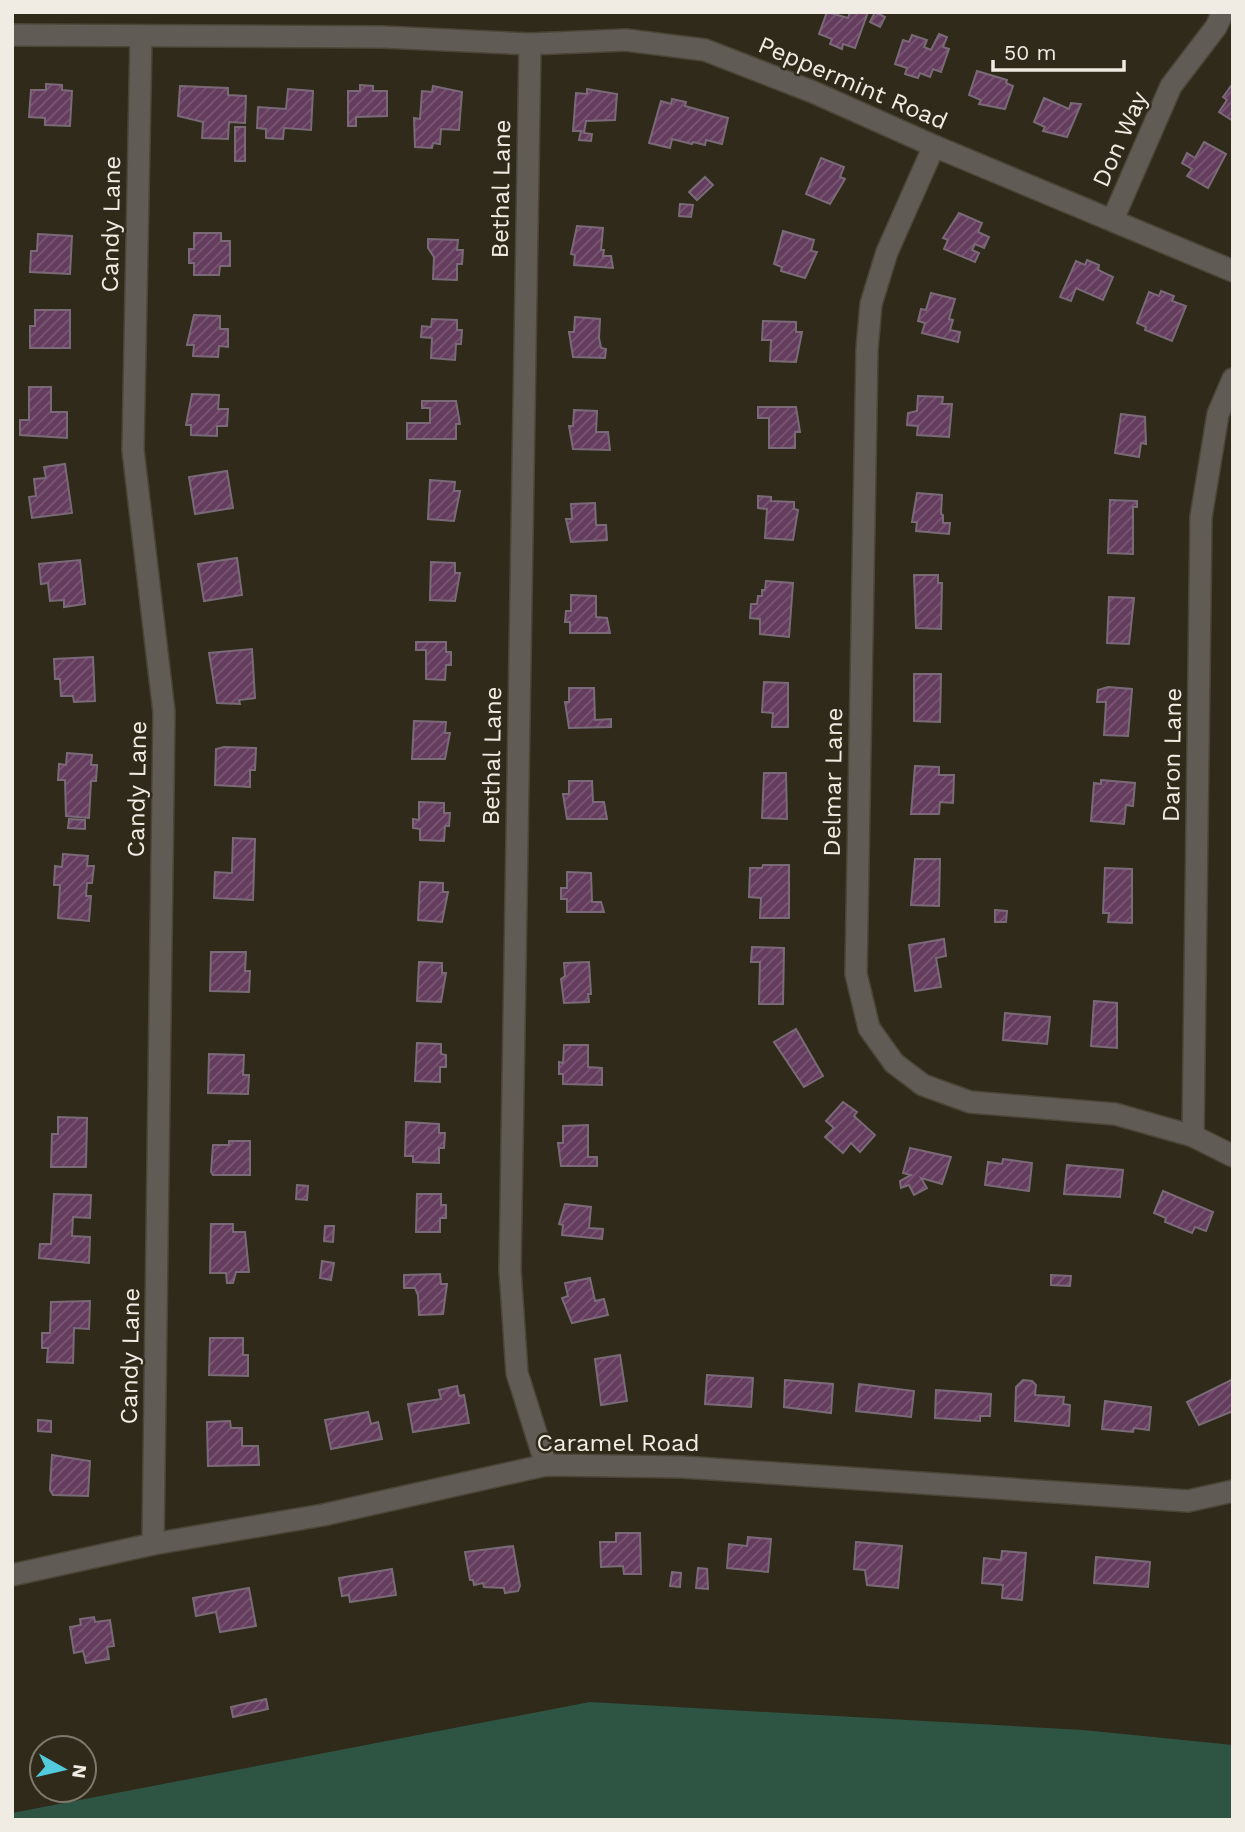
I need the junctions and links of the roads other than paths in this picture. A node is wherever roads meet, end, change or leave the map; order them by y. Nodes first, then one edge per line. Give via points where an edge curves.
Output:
1 (1223, 12) edge
2 (12, 35) edge
3 (141, 37) junction
4 (530, 44) junction
5 (934, 146) junction
6 (1113, 219) junction
7 (1233, 271) edge
8 (1233, 379) edge
9 (1194, 1136) junction
10 (1233, 1156) edge
11 (546, 1465) junction
12 (1233, 1491) edge
13 (153, 1544) junction
14 (12, 1575) edge

1 - 6 street, Don Way via 1171,86
2 - 3 street, Peppermint Road
3 - 4 street, Peppermint Road via 383,37
3 - 13 street, Candy Lane via 133,450 164,712
4 - 5 street, Peppermint Road via 626,40 705,50
4 - 11 street, Bethal Lane via 510,1270 517,1373
5 - 6 street, Peppermint Road
5 - 9 street, Delmar Lane via 887,252 871,304 867,349 856,974 869,1028 894,1063 923,1085 970,1102 1115,1114
6 - 7 street, Peppermint Road
8 - 9 street, Daron Lane via 1218,414 1201,517
9 - 10 street, Delmar Lane
11 - 12 street, Caramel Road via 682,1467 1188,1501
11 - 13 street, Caramel Road via 323,1515
13 - 14 street, Caramel Road

